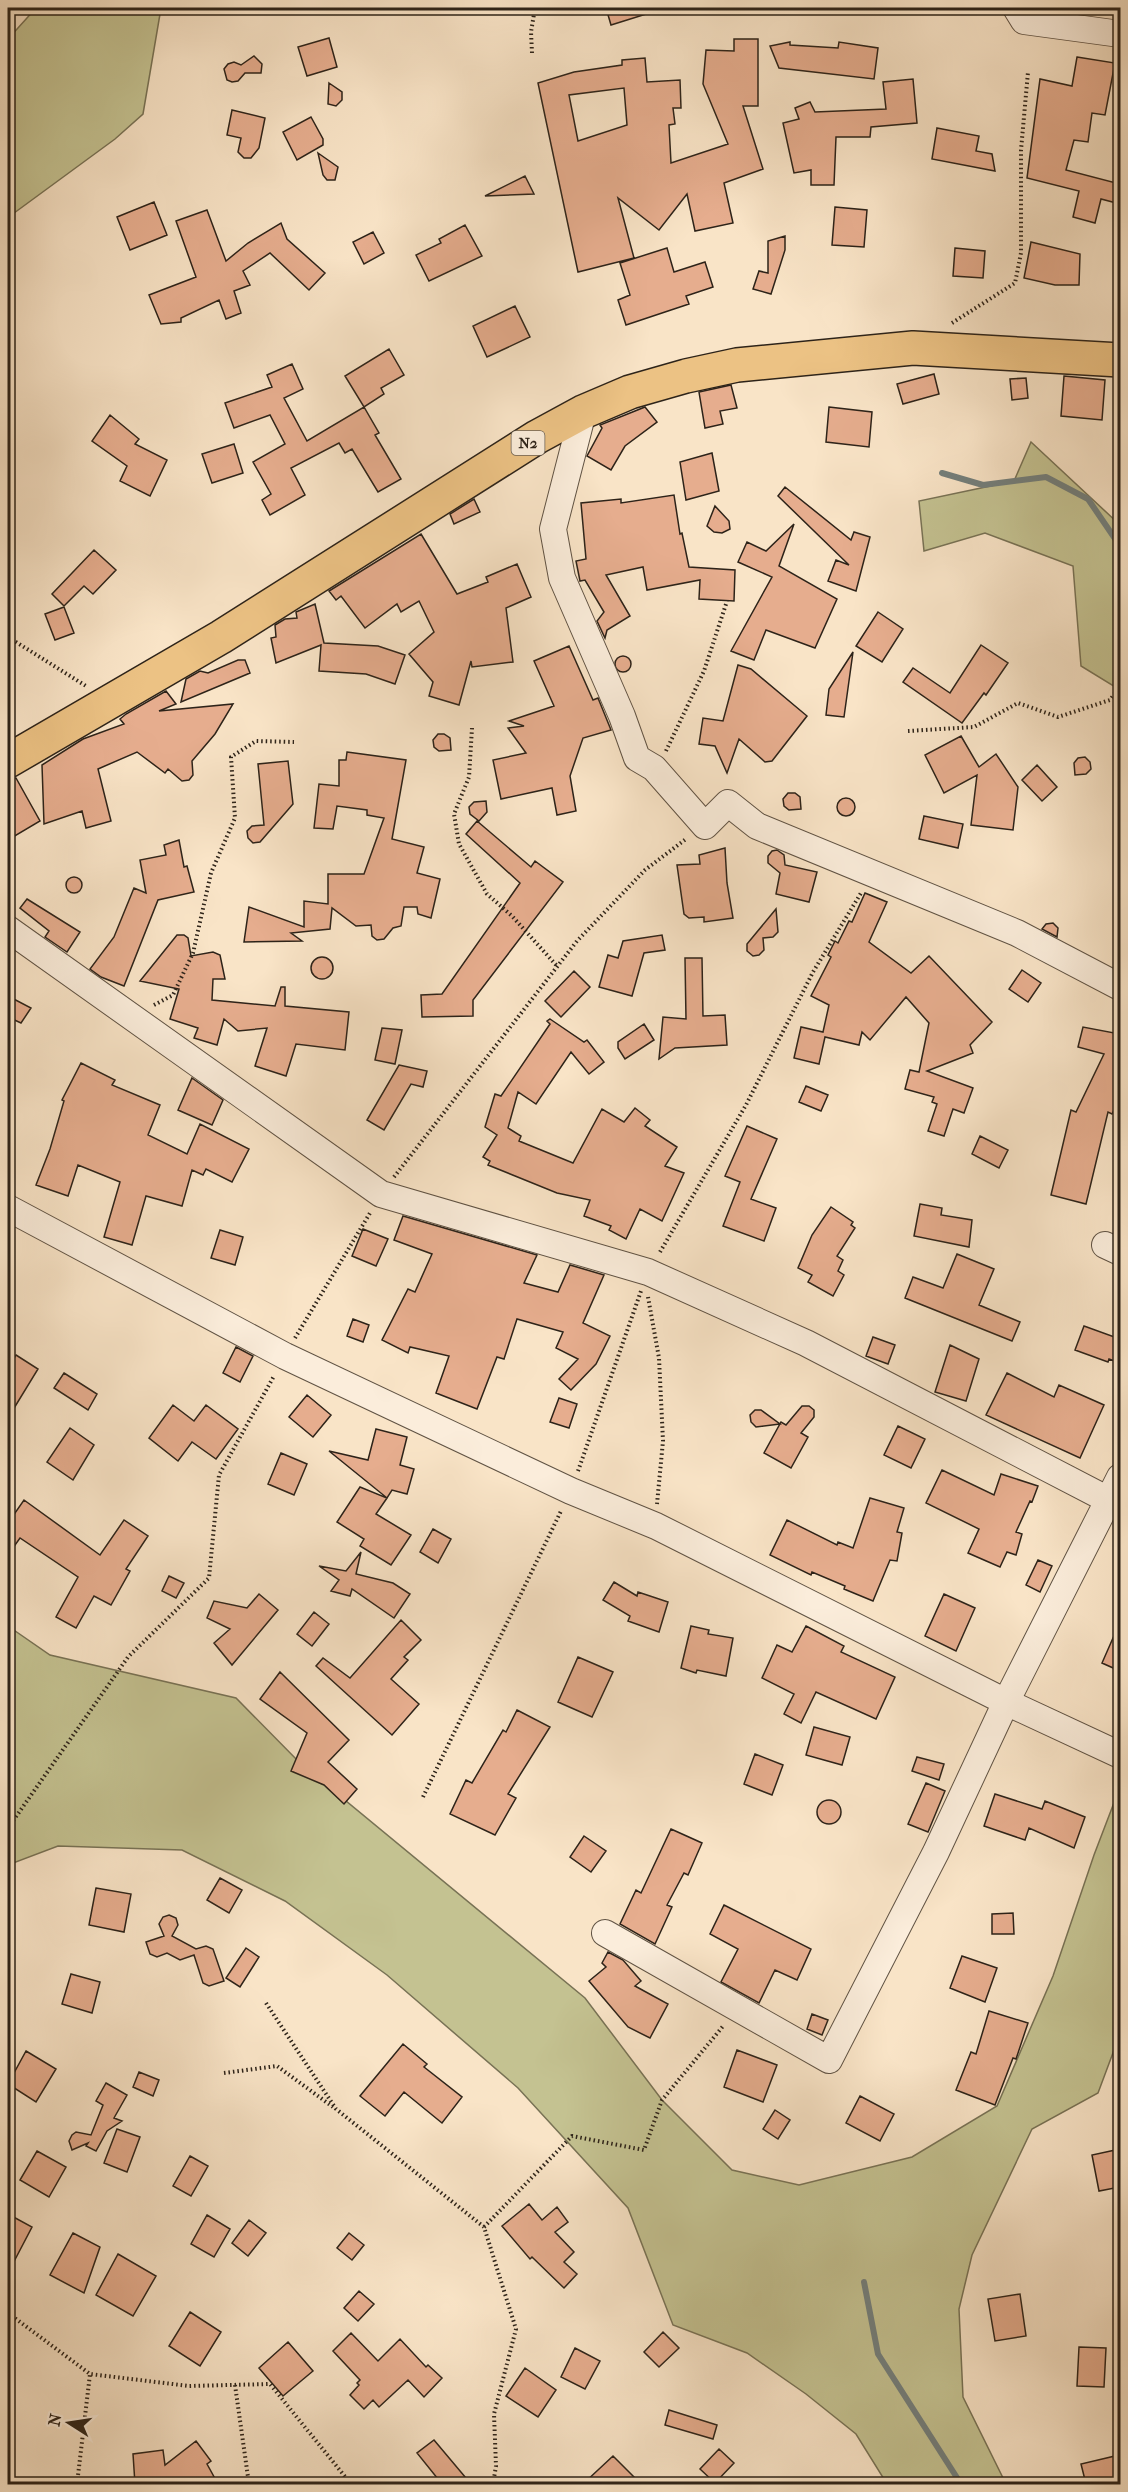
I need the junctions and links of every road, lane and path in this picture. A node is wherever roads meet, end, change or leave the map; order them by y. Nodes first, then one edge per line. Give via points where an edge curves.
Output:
1 (536, 8) edge
2 (1016, 8) edge
3 (1120, 34) edge
4 (532, 53) dead end
5 (1028, 72) dead end
6 (950, 324) dead end
7 (1120, 360) edge
8 (583, 412) junction
9 (727, 601) dead end
10 (8, 637) edge
11 (1120, 686) edge
12 (112, 702) junction
13 (472, 728) dead end
14 (908, 731) dead end
15 (294, 742) dead end
16 (8, 761) edge
17 (654, 768) junction
18 (705, 826) junction
19 (873, 873) junction
20 (8, 929) edge
21 (557, 966) junction
22 (1120, 987) edge
23 (132, 1016) junction
24 (381, 1194) junction
25 (8, 1208) edge
26 (647, 1276) junction
27 (285, 1356) junction
28 (1120, 1477) edge
29 (571, 1491) junction
30 (1114, 1504) edge
31 (656, 1526) junction
32 (1006, 1702) junction
33 (1120, 1755) edge
34 (423, 1797) dead end
35 (8, 1828) edge
36 (605, 1933) dead end
37 (266, 2003) dead end
38 (738, 2008) junction
39 (224, 2073) dead end
40 (336, 2109) junction
41 (484, 2227) junction
42 (8, 2313) edge
43 (90, 2374) junction
44 (235, 2385) junction
45 (77, 2484) edge
46 (249, 2484) edge
47 (351, 2484) edge
48 (494, 2484) edge

1 - 4 path
2 - 3 street via 1024,21
5 - 6 path via 1021,150 1021,253 1015,284
7 - 8 highway, N2 via 913,348 811,357 737,365 686,376 630,392
8 - 12 highway, N2
8 - 17 street via 553,529 562,578 637,758
9 - 17 path via 704,671 672,743
10 - 12 path
11 - 14 path via 1110,700 1058,717 1018,703 974,727
12 - 16 highway, N2
13 - 21 path via 470,777 454,814 459,844 487,894
15 - 23 path via 256,741 231,757 235,818 212,873 193,953 173,995
17 - 18 street
18 - 19 street via 728,803 757,826
18 - 21 path via 645,870
19 - 22 street via 1017,933
19 - 26 path via 813,972 746,1105
20 - 23 street
21 - 24 path
23 - 24 street
24 - 26 street
24 - 27 path
25 - 27 street
26 - 29 path
26 - 30 street via 806,1343
26 - 31 path via 659,1358 663,1441
27 - 29 street
27 - 35 path via 219,1475 209,1578 128,1657
28 - 30 street
29 - 31 street
29 - 34 path
30 - 32 street
31 - 32 street
32 - 33 street
32 - 38 street via 936,1852 830,2060
36 - 38 street
37 - 40 path
38 - 41 path via 662,2100 644,2150 572,2136
39 - 40 path via 277,2066
40 - 41 path
41 - 48 path via 516,2329 494,2414
42 - 43 path
43 - 44 path via 189,2386
43 - 45 path
44 - 46 path
44 - 47 path via 270,2384

